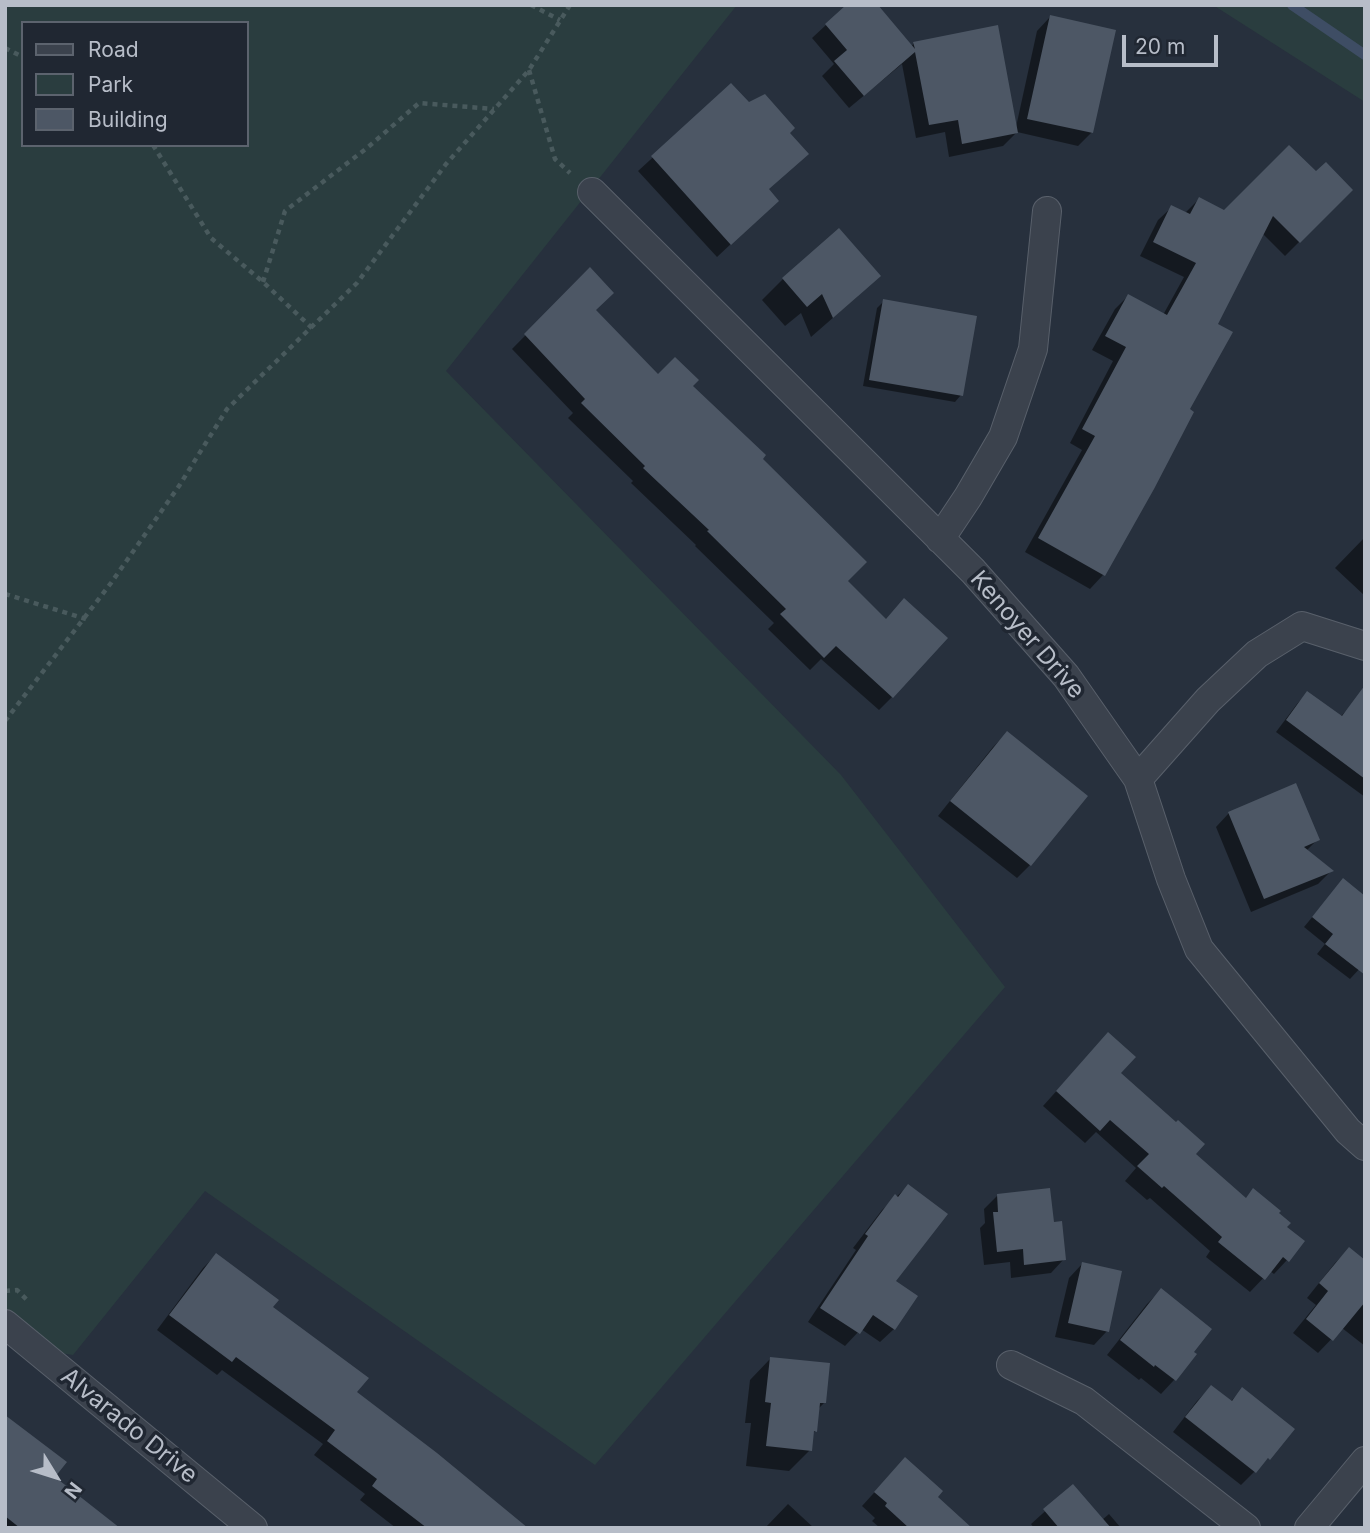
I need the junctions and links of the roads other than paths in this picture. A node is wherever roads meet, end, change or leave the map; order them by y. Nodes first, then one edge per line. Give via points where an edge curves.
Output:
1 (592, 192) road end
2 (1047, 211) dead end
3 (940, 539) junction
4 (1365, 646) edge
5 (1138, 779) junction
6 (1365, 1146) edge
7 (5, 1324) edge
8 (1011, 1365) dead end
9 (1365, 1461) edge
10 (253, 1528) edge
11 (1246, 1528) edge
12 (1309, 1528) edge

1 - 3 street, Kenoyer Drive
2 - 3 street via 1033,349 1003,437
3 - 5 street, Kenoyer Drive via 1066,676
4 - 5 street via 1302,626 1247,663
5 - 6 street, Kenoyer Drive via 1199,949
7 - 10 street, Alvarado Drive
8 - 11 street via 1084,1401
9 - 12 street

